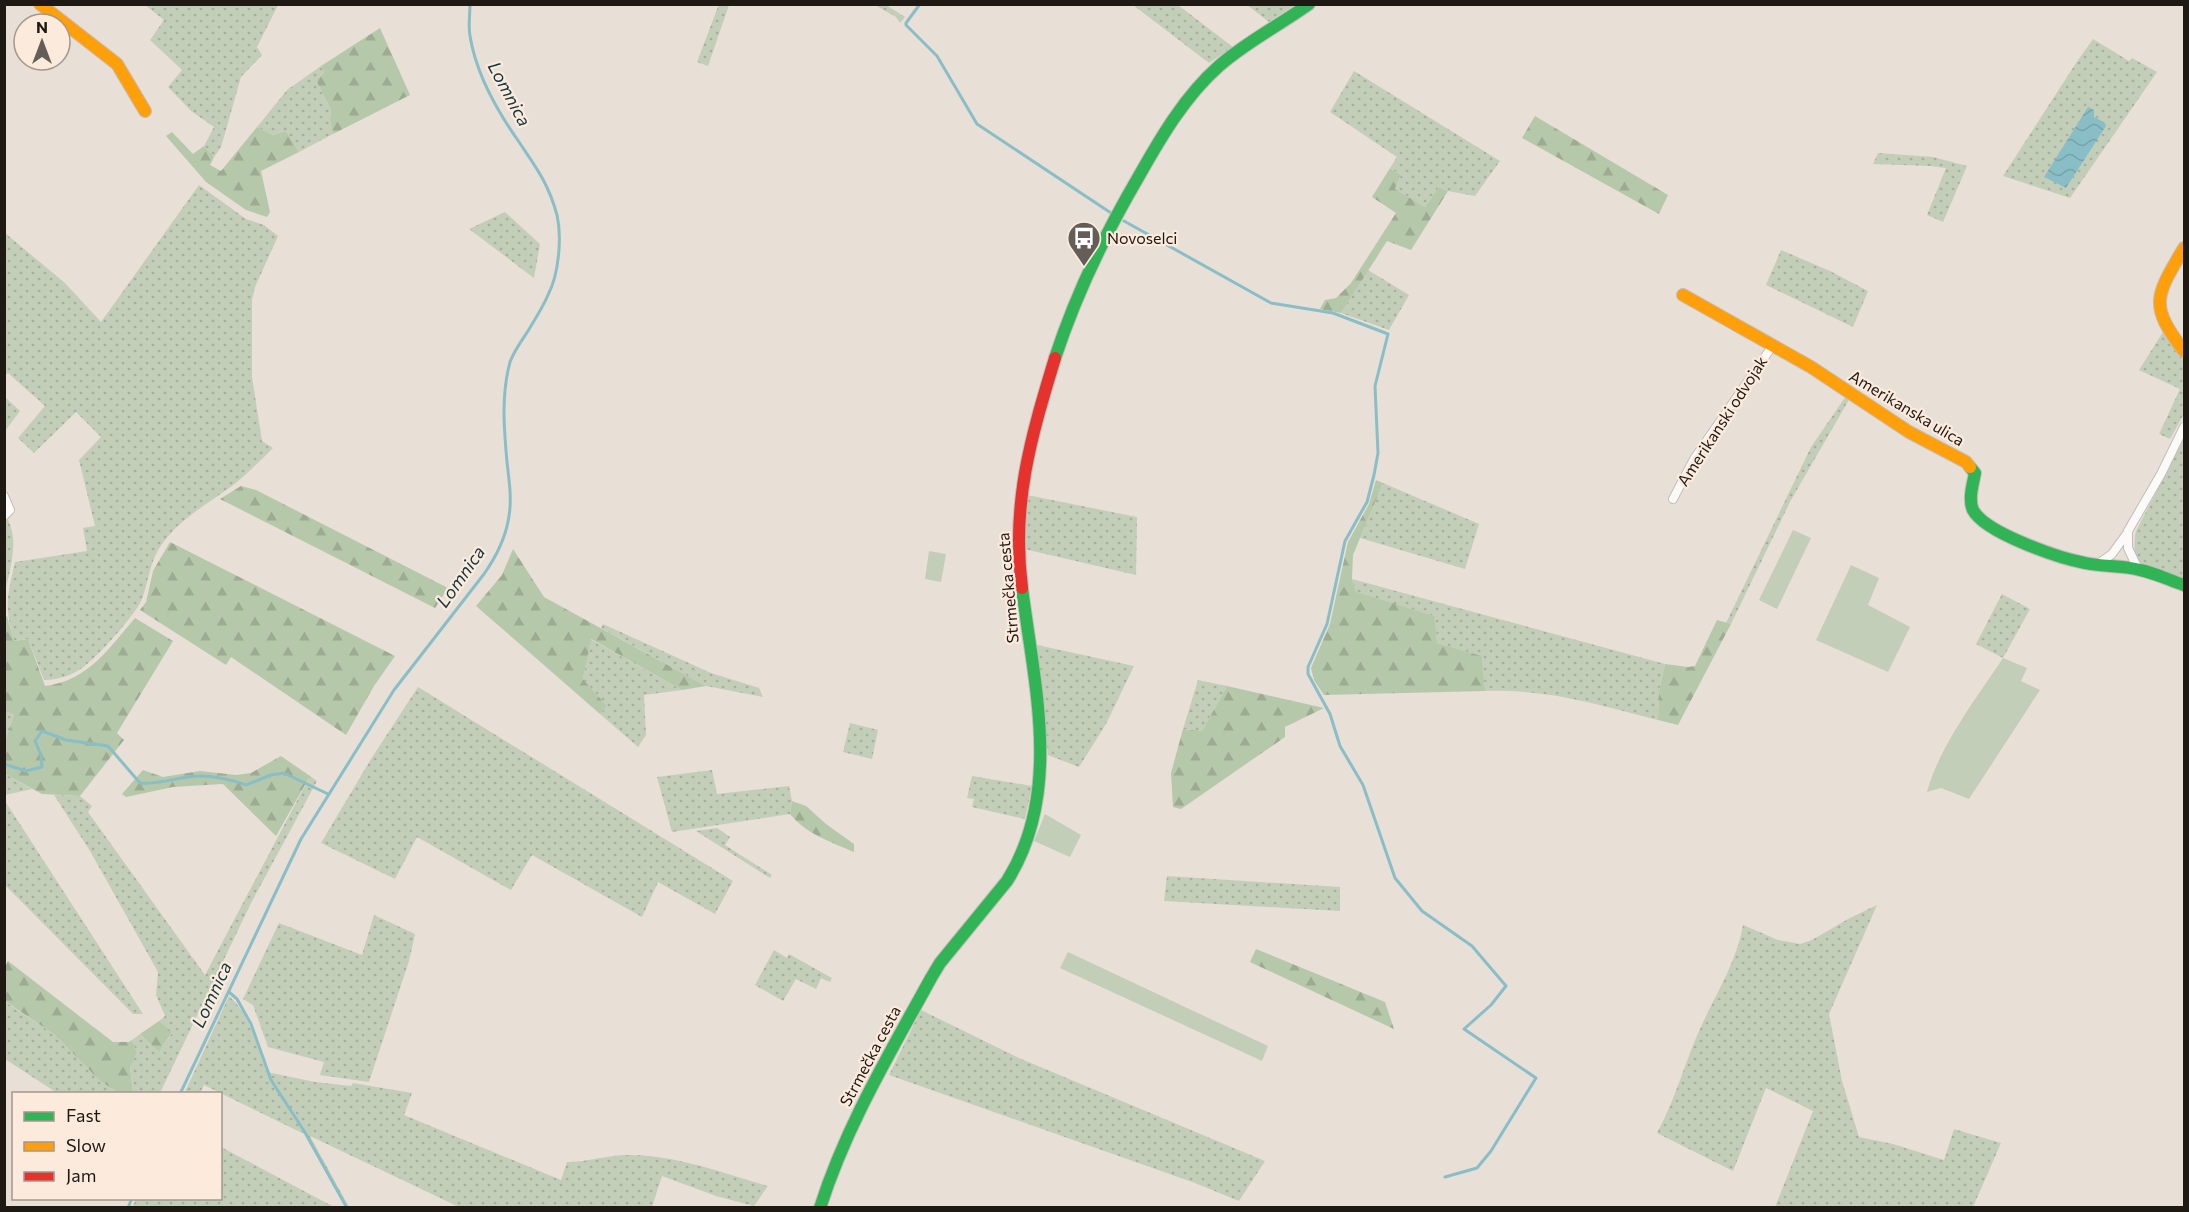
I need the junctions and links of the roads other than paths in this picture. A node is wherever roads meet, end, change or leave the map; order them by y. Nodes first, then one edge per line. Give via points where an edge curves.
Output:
1 (40, 4) edge
2 (1309, 4) edge
3 (145, 111) dead end
4 (2184, 248) edge
5 (1683, 295) dead end
6 (1773, 345) junction
7 (2184, 351) edge
8 (2184, 427) edge
9 (4, 496) edge
10 (1673, 499) dead end
11 (4, 516) edge
12 (2128, 531) junction
13 (2094, 565) junction
14 (2138, 569) junction
15 (2184, 585) edge
16 (820, 1208) edge

1 - 3 street via 117,64
2 - 16 street, Strmečka cesta via 1229,56 1192,96 1146,163 1071,313 1040,408 1018,510 1018,545 1040,758 1036,804 1027,840 1008,878 931,978 860,1109
4 - 7 street via 2159,303 2161,318
5 - 6 street, Amerikanska ulica
6 - 10 street, Amerikanski odvojak via 1694,459
6 - 13 street, Amerikanska ulica via 1909,432 1966,462 1975,473 1972,507 1978,518 2019,541
8 - 12 street
9 - 11 street via 10,510
12 - 13 street via 2112,554
12 - 14 street via 2128,548
13 - 14 street, Amerikanska ulica
14 - 15 street, Amerikanska ulica

